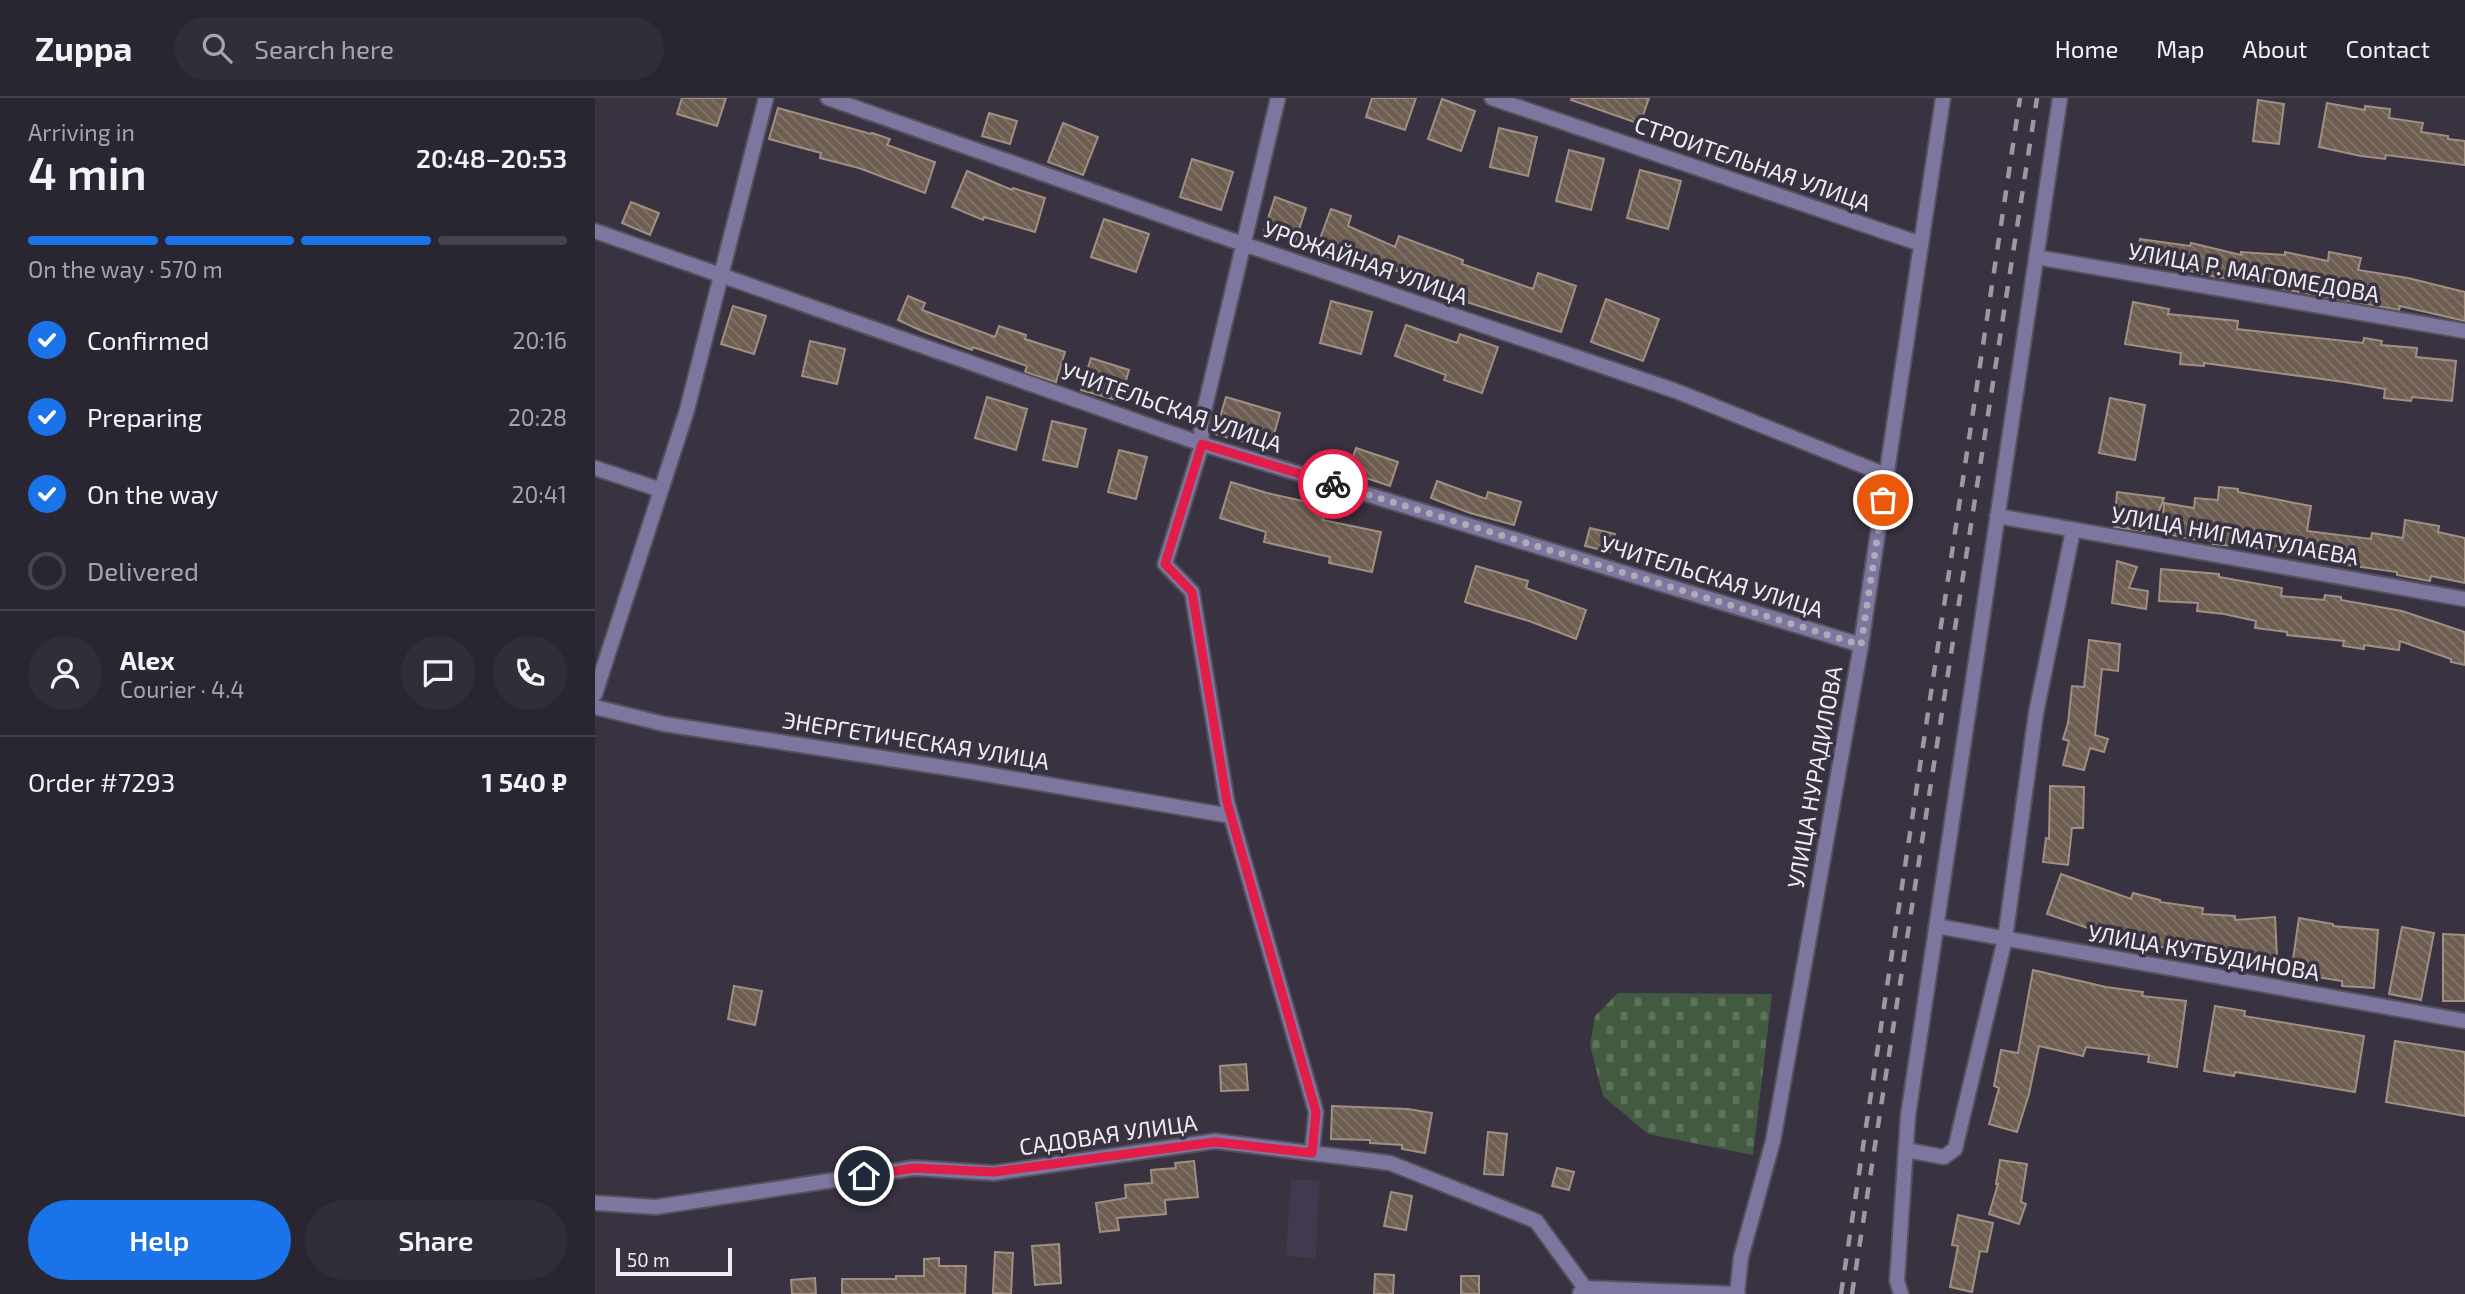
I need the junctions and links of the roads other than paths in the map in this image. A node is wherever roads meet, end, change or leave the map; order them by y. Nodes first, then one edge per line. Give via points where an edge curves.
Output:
1 (766, 98) edge
2 (828, 98) edge
3 (1278, 98) edge
4 (1492, 98) edge
5 (1943, 98) edge
6 (2060, 98) edge
7 (595, 230) edge
8 (1921, 244) junction
9 (1244, 245) junction
10 (2035, 257) junction
11 (722, 275) junction
12 (2465, 331) edge
13 (1202, 444) junction
14 (595, 468) edge
15 (1886, 475) junction
16 (661, 490) junction
17 (1997, 516) junction
18 (2073, 530) junction
19 (2465, 599) edge
20 (1861, 645) junction
21 (595, 694) edge
22 (595, 707) edge
23 (1231, 816) junction
24 (1936, 926) junction
25 (2005, 939) junction
26 (2465, 1021) edge
27 (1906, 1150) junction
28 (1312, 1153) junction
29 (595, 1203) edge
30 (1582, 1291) edge
31 (1737, 1294) edge
32 (1901, 1294) edge

1 - 11 street
2 - 9 street, УРОЖАЙНАЯ УЛИЦА
3 - 9 street
4 - 8 street, СТРОИТЕЛЬНАЯ УЛИЦА
5 - 8 street, УЛИЦА НУРАДИЛОВА
6 - 10 street
7 - 11 street, УЧИТЕЛЬСКАЯ УЛИЦА
8 - 15 street, УЛИЦА НУРАДИЛОВА
9 - 13 street via 1201,424
9 - 15 street, УРОЖАЙНАЯ УЛИЦА via 1676,391
10 - 12 street, УЛИЦА Р. МАГОМЕДОВА
10 - 17 street
11 - 13 street, УЧИТЕЛЬСКАЯ УЛИЦА
11 - 16 street
13 - 20 street, УЧИТЕЛЬСКАЯ УЛИЦА
13 - 23 street via 1165,564 1192,592
14 - 16 street
15 - 20 street, УЛИЦА НУРАДИЛОВА
16 - 21 street
17 - 18 street, УЛИЦА НИГМАТУЛАЕВА
17 - 24 street
18 - 19 street, УЛИЦА НИГМАТУЛАЕВА
18 - 25 street via 2036,713
20 - 31 street, УЛИЦА НУРАДИЛОВА via 1773,1141 1741,1257
22 - 23 street, ЭНЕРГЕТИЧЕСКАЯ УЛИЦА via 664,724
23 - 28 street via 1316,1112
24 - 25 street, УЛИЦА КУТБУДИНОВА
24 - 27 street
25 - 26 street, УЛИЦА КУТБУДИНОВА
25 - 27 street via 1955,1149 1944,1157
27 - 32 street
28 - 29 street, САДОВАЯ УЛИЦА via 1215,1142 994,1172 914,1168 656,1207
28 - 30 street, САДОВАЯ УЛИЦА via 1390,1163 1536,1221
30 - 31 street

